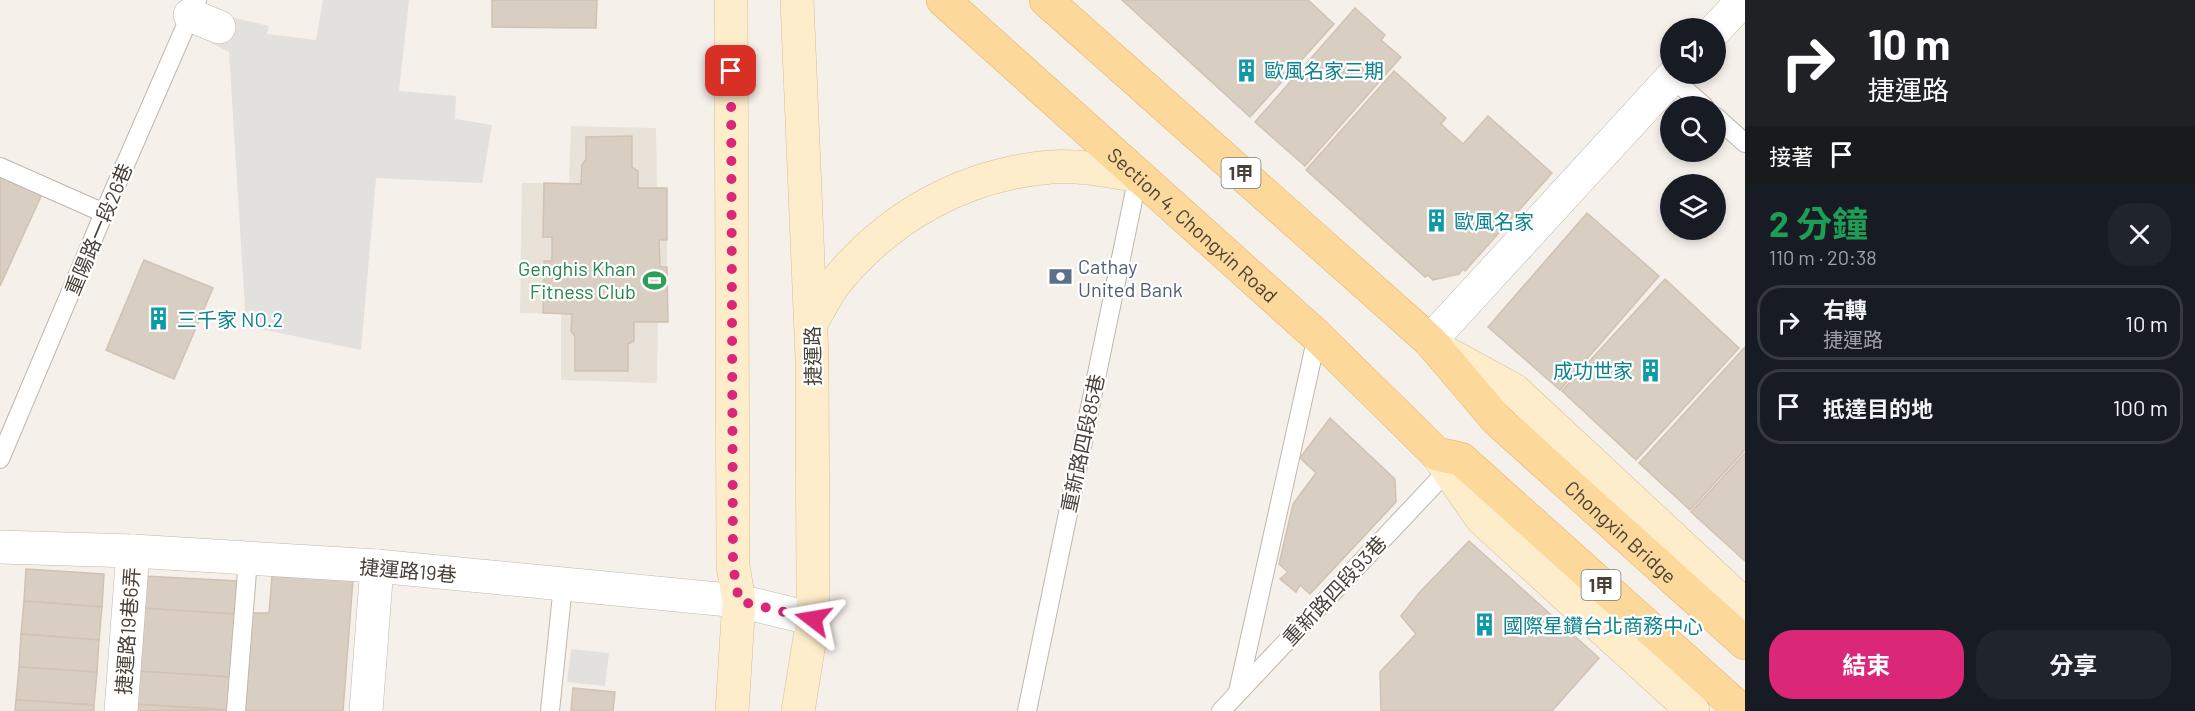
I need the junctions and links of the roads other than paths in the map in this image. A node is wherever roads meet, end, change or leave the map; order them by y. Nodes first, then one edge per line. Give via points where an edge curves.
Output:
1 (731, 0) edge
2 (797, 0) edge
3 (943, 0) edge
4 (1046, 0) edge
5 (1743, 0) edge
6 (202, 14) edge
7 (1726, 18) edge
8 (1665, 84) edge
9 (1682, 84) edge
10 (1694, 96) edge
11 (1726, 126) edge
12 (1745, 142) edge
13 (0, 167) edge
14 (1138, 176) junction
15 (104, 213) junction
16 (811, 323) junction
17 (1317, 336) junction
18 (1432, 344) junction
19 (0, 459) edge
20 (1448, 461) junction
21 (0, 547) edge
22 (133, 550) junction
23 (248, 559) junction
24 (377, 566) junction
25 (563, 585) junction
26 (739, 601) junction
27 (1745, 605) edge
28 (813, 619) junction
29 (1745, 642) edge
30 (1238, 692) junction
31 (121, 711) edge
32 (236, 711) edge
33 (366, 711) edge
34 (550, 711) edge
35 (732, 711) edge
36 (798, 711) edge
37 (1027, 711) edge
38 (1221, 711) edge
39 (1693, 711) edge
40 (1742, 711) edge

1 - 26 street via 733,566
2 - 16 street, 捷運路
3 - 14 main road, Section 4, Chongxin Road / 1甲
4 - 18 main road, 1甲
5 - 7 street
6 - 15 lane, 重陽路一段26巷
8 - 18 street
9 - 10 lane
11 - 12 lane
13 - 15 lane
14 - 16 street via 1053,167 969,184 930,201 862,253 833,285
14 - 17 main road, Section 4, Chongxin Road / 1甲
14 - 37 lane, 重新路四段85巷
15 - 19 lane, 重陽路一段26巷
16 - 28 street, 捷運路
17 - 20 main road, Section 4, Chongxin Road / 1甲
17 - 30 lane
18 - 27 street via 1514,390
18 - 29 main road, Chongxin Bridge / 1甲 via 1497,420
20 - 30 lane, 重新路四段93巷
20 - 39 street via 1482,519
20 - 40 main road, 1甲
21 - 22 street, 捷運路19巷
22 - 23 street, 捷運路19巷
22 - 31 street, 捷運路19巷6弄
23 - 24 street, 捷運路19巷
23 - 32 lane
24 - 25 street, 捷運路19巷
24 - 33 street
25 - 26 street, 捷運路19巷
25 - 34 lane
26 - 28 street, 捷運路19巷
26 - 35 street
28 - 36 street, 捷運路
30 - 38 lane, 重新路四段93巷

